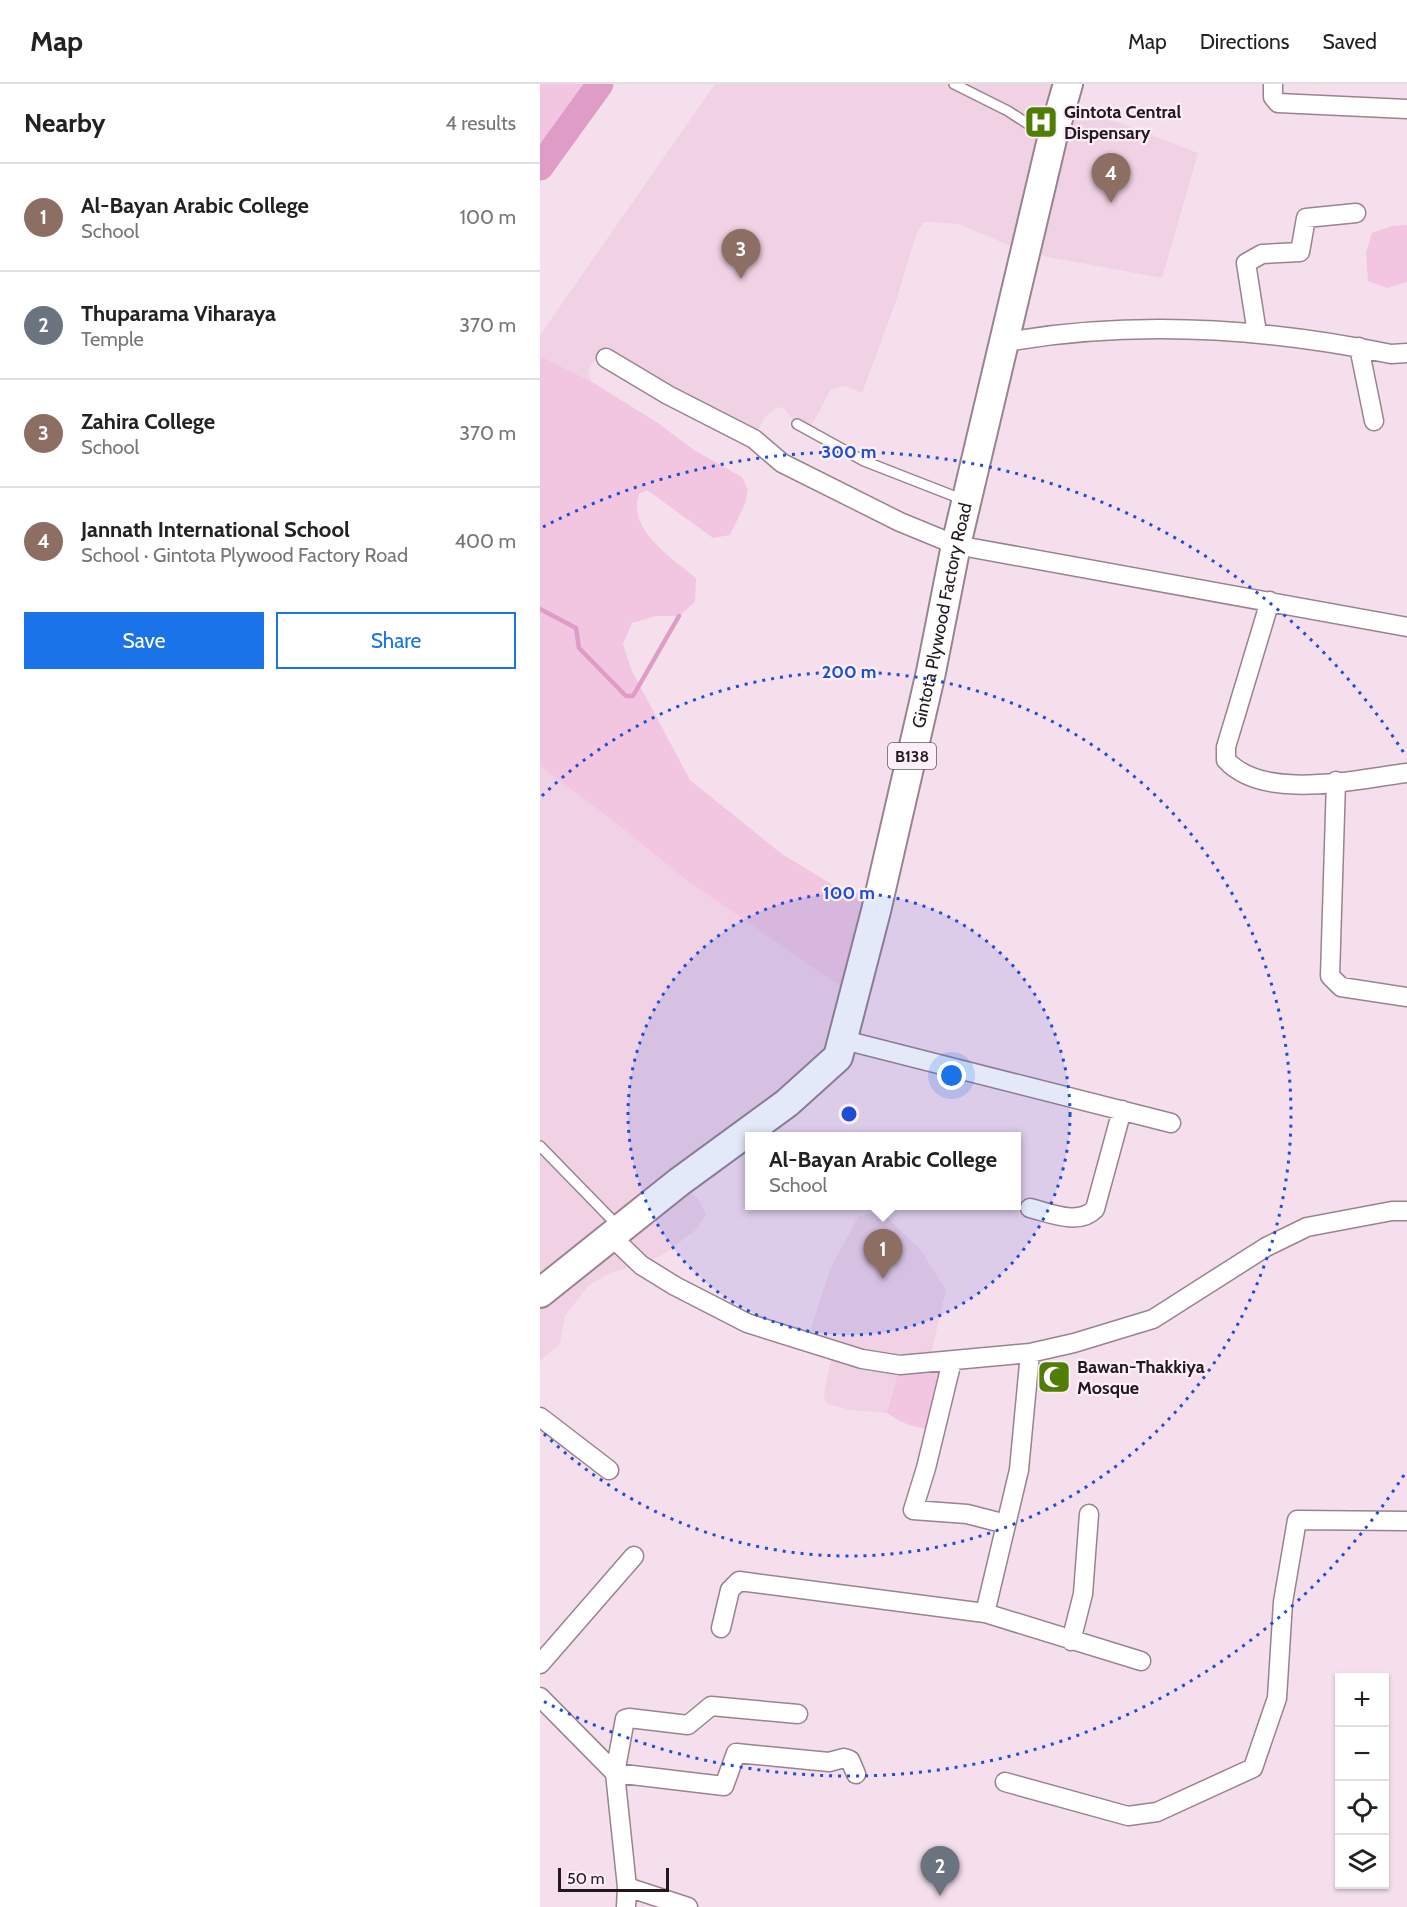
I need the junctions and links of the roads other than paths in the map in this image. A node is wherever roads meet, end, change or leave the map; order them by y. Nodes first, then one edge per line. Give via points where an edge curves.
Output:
1 (954, 84) edge
2 (1068, 84) edge
3 (1273, 84) edge
4 (1407, 109) edge
5 (1052, 139) junction
6 (1356, 213) dead end
7 (1257, 333) junction
8 (1006, 342) junction
9 (1359, 347) junction
10 (1407, 353) edge
11 (606, 357) dead end
12 (1374, 421) dead end
13 (797, 424) dead end
14 (967, 501) junction
15 (956, 545) junction
16 (1270, 600) junction
17 (1407, 627) edge
18 (1407, 773) edge
19 (1336, 781) junction
20 (1407, 997) edge
21 (844, 1040) junction
22 (1122, 1110) junction
23 (1172, 1123) dead end
24 (747, 1132) edge
25 (745, 1134) edge
26 (540, 1146) edge
27 (1030, 1208) dead end
28 (1407, 1211) edge
29 (617, 1233) junction
30 (540, 1293) edge
31 (1030, 1353) junction
32 (952, 1361) junction
33 (540, 1417) edge
34 (609, 1470) dead end
35 (1089, 1514) dead end
36 (1407, 1521) edge
37 (1006, 1524) junction
38 (634, 1556) dead end
39 (985, 1614) junction
40 (721, 1628) dead end
41 (1071, 1641) junction
42 (1140, 1661) dead end
43 (540, 1664) edge
44 (540, 1697) edge
45 (798, 1714) dead end
46 (615, 1773) junction
47 (856, 1774) dead end
48 (1005, 1782) dead end
49 (627, 1887) junction
50 (626, 1907) edge
51 (688, 1907) edge

1 - 5 lane
2 - 5 main road, Gintota Plywood Factory Road / B138
3 - 4 street via 1273,97 1278,103
5 - 8 main road, Gintota Plywood Factory Road / B138
6 - 7 street via 1306,218 1300,252 1262,254 1246,263
7 - 8 street via 1061,333
7 - 9 street
8 - 14 main road, Gintota Plywood Factory Road / B138
9 - 10 street
9 - 12 street
11 - 15 street via 668,395 754,439 782,463 900,522
13 - 14 lane via 864,461
14 - 15 main road, Gintota Plywood Factory Road / B138
15 - 16 street
15 - 21 main road, Gintota Plywood Factory Road / B138 via 931,672
16 - 17 street
16 - 19 street via 1226,747 1226,760 1235,771 1274,784
18 - 19 street
19 - 20 street via 1330,976 1341,987
21 - 22 street
21 - 24 main road, Gintota Plywood Factory Road / B138 via 838,1057
22 - 23 street
22 - 27 street via 1095,1209 1090,1215 1069,1218
25 - 29 main road, Gintota Plywood Factory Road / B138
26 - 29 lane
28 - 31 street via 1307,1227 1266,1247 1153,1319
29 - 30 main road, Gintota Plywood Factory Road / B138
29 - 32 street via 641,1265 747,1323 862,1359 900,1365
31 - 32 street
31 - 37 street via 1018,1470
32 - 37 street via 913,1509 968,1514
33 - 34 street
35 - 41 street via 1083,1594
36 - 48 street via 1297,1520 1283,1602 1277,1698 1253,1768 1157,1812 1128,1816
37 - 39 street
38 - 43 street
39 - 40 street via 739,1581 730,1590
39 - 41 street
41 - 42 street
44 - 46 street
45 - 46 street via 711,1706 688,1725 625,1719
46 - 47 street via 724,1786 736,1753 829,1762 844,1758 850,1760
46 - 49 street
49 - 50 street
49 - 51 street

